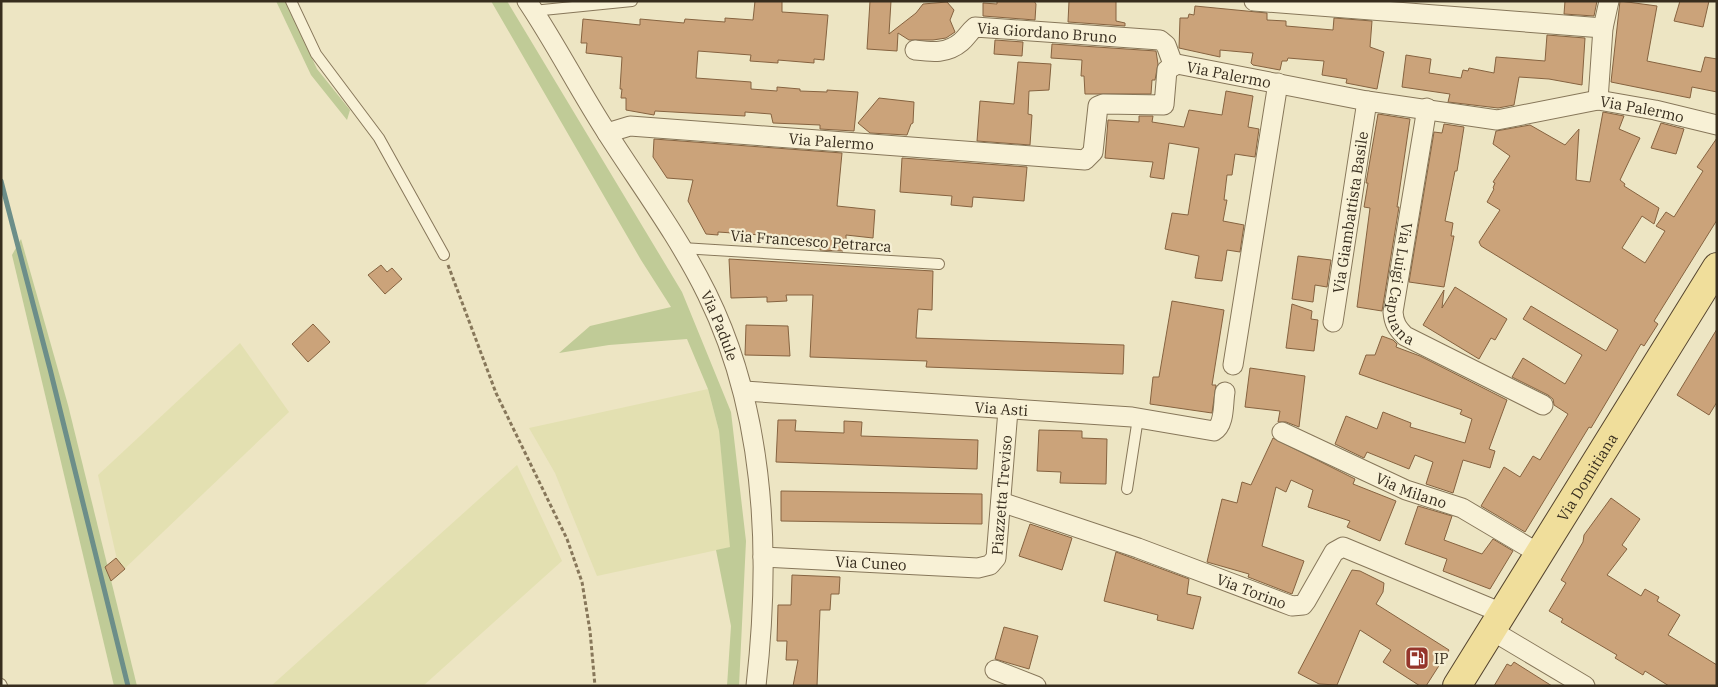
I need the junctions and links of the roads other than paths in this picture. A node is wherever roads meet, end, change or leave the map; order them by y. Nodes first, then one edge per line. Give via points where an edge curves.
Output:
1 (290, 1) edge
2 (632, 1) edge
3 (1254, 1) edge
4 (1609, 1) edge
5 (530, 6) edge
6 (1603, 28) junction
7 (915, 50) dead end
8 (1174, 64) junction
9 (1278, 83) junction
10 (1598, 100) junction
11 (1366, 101) junction
12 (1427, 108) junction
13 (1717, 125) edge
14 (607, 133) junction
15 (682, 248) junction
16 (444, 256) road end
17 (939, 264) dead end
18 (1717, 267) edge
19 (1333, 322) dead end
20 (1233, 365) dead end
21 (744, 391) junction
22 (1225, 392) dead end
23 (1542, 405) dead end
24 (1008, 410) junction
25 (1138, 418) junction
26 (1282, 432) dead end
27 (1127, 489) dead end
28 (1000, 502) junction
29 (1538, 553) junction
30 (762, 557) junction
31 (978, 568) joint
32 (1496, 621) junction
33 (995, 670) dead end
34 (756, 686) edge
35 (1036, 686) edge
36 (1457, 686) edge
37 (1585, 686) edge

1 - 16 lane via 316,54 379,138
2 - 5 lane, Via Padule
3 - 6 street
4 - 6 street
5 - 14 street, Via Padule
6 - 10 street
7 - 8 street, Via Giordano Bruno via 946,51 963,41 975,28 1160,40 1166,45
8 - 9 street, Via Palermo
8 - 14 street, Via Palermo via 1167,70 1164,104 1098,106 1093,152 1085,160 630,126
9 - 11 street, Via Palermo
9 - 20 street
10 - 12 street, Via Palermo via 1497,120
10 - 13 street, Via Palermo
11 - 12 street, Via Palermo
11 - 19 street, Via Giambattista Basile
12 - 23 street, Via Luigi Capuana via 1393,312 1394,322 1405,336
14 - 15 street, Via Padule
15 - 17 lane, Via Francesco Petrarca
15 - 21 street, Via Padule via 726,336
18 - 29 main road, Via Domitiana
21 - 24 street, Via Asti
21 - 30 street, Via Padule via 759,486
22 - 25 street, Via Asti via 1221,422 1214,431
24 - 25 street, Via Asti
24 - 28 street, Piazzetta Treviso
25 - 27 lane
26 - 29 street, Via Milano via 1406,490 1462,508
28 - 31 street, Piazzetta Treviso via 996,558 990,565
28 - 32 street, Via Torino via 1138,548 1292,606 1306,602 1334,552 1343,547
29 - 32 main road, Via Domitiana
30 - 31 street, Via Cuneo
30 - 34 street, Via Padule
32 - 36 main road, Via Domitiana
32 - 37 street
33 - 35 street

